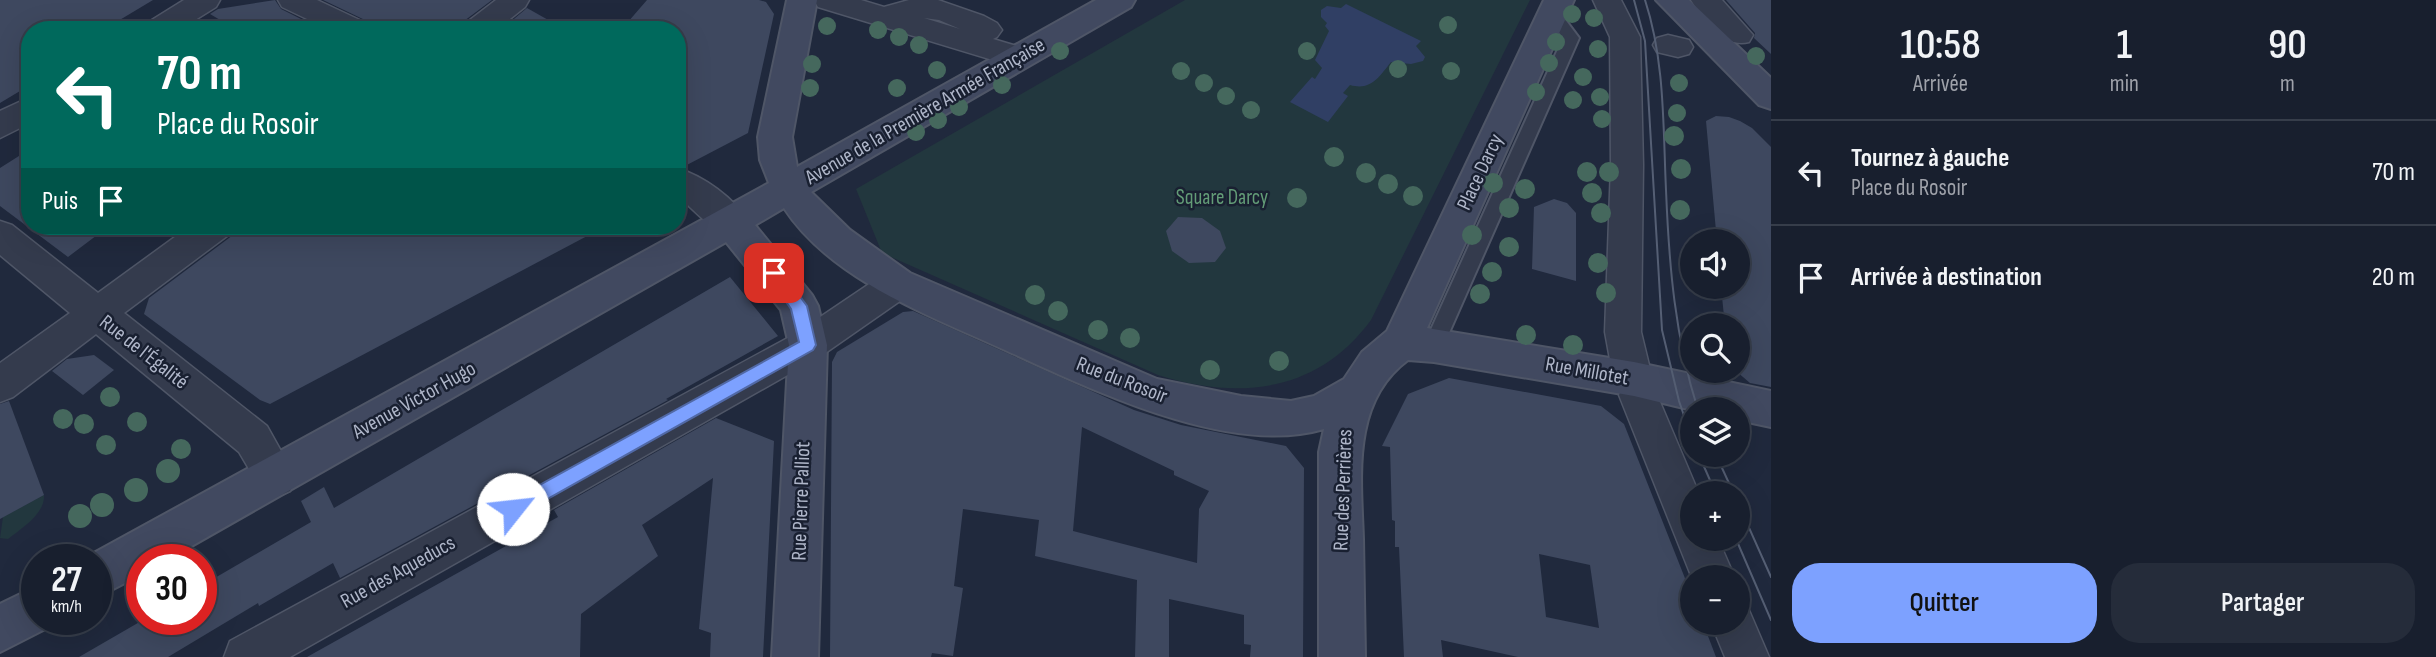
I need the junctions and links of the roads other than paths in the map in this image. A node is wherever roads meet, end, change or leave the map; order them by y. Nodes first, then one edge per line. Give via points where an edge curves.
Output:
1 (206, 0) edge
2 (292, 0) edge
3 (515, 0) edge
4 (802, 0) edge
5 (828, 0) edge
6 (1119, 0) edge
7 (1607, 0) edge
8 (1671, 0) edge
9 (1705, 1) edge
10 (1556, 7) edge
11 (172, 21) edge
12 (337, 21) edge
13 (488, 21) edge
14 (1738, 35) dead end
15 (1024, 54) junction
16 (1771, 97) edge
17 (21, 113) edge
18 (0, 126) edge
19 (686, 186) edge
20 (789, 189) junction
21 (731, 222) junction
22 (0, 235) edge
23 (203, 235) edge
24 (897, 284) junction
25 (97, 315) junction
26 (1417, 344) junction
27 (808, 345) junction
28 (0, 385) edge
29 (1356, 392) junction
30 (1771, 409) edge
31 (276, 478) junction
32 (1680, 497) edge
33 (112, 567) edge
34 (21, 618) edge
35 (0, 629) edge
36 (1738, 635) edge
37 (246, 657) edge
38 (795, 657) edge
39 (1342, 657) edge
40 (1747, 657) edge

1 - 11 street
2 - 12 street
3 - 13 street
4 - 20 main road, Rue du Rosoir via 775,137 774,152
5 - 15 street
6 - 15 main road, Avenue de la Première Armée Française
7 - 32 street via 1630,38 1623,332 1634,380
8 - 16 main road
9 - 14 street
10 - 26 main road, Place Darcy via 1519,122
15 - 20 main road, Avenue de la Première Armée Française
17 - 18 street
19 - 21 street
20 - 21 main road, Avenue de la Première Armée Française
20 - 24 main road, Rue du Rosoir via 827,231
21 - 27 main road, Rue Pierre Palliot via 789,290 799,306
21 - 31 main road, Avenue Victor Hugo
22 - 25 street, Rue de l'Égalité
23 - 25 street
24 - 27 street, Rue des Aqueducs
24 - 29 main road, Rue du Rosoir via 1124,384 1193,405 1291,419 1322,412
25 - 28 street
25 - 31 street, Rue de l'Égalité via 253,439
26 - 29 main road, Rue des Perrières via 1387,352
26 - 30 main road, Rue Millotet via 1530,354
27 - 37 street, Rue des Aqueducs
27 - 38 main road, Rue Pierre Palliot
29 - 39 main road, Rue des Perrières via 1345,419 1340,452
31 - 33 main road, Avenue Victor Hugo
34 - 35 main road
36 - 40 street

